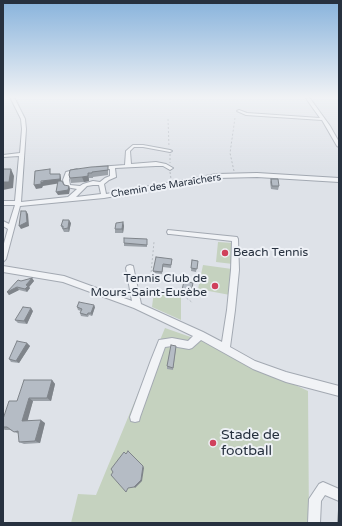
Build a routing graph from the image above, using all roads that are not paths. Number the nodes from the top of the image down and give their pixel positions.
1 (23, 122) edge
2 (325, 122) edge
3 (339, 146) edge
4 (170, 151) dead end
5 (21, 154) junction
6 (3, 156) edge
7 (128, 166) junction
8 (112, 167) junction
9 (170, 168) dead end
10 (94, 169) edge
11 (81, 171) edge
12 (339, 180) edge
13 (101, 184) junction
14 (81, 188) junction
15 (104, 196) junction
16 (70, 199) junction
17 (3, 203) edge
18 (18, 204) junction
19 (3, 223) edge
20 (11, 228) junction
21 (170, 232) dead end
22 (3, 259) edge
23 (130, 268) dead end
24 (3, 269) edge
25 (138, 306) junction
26 (200, 335) junction
27 (225, 349) junction
28 (339, 391) edge
29 (135, 417) dead end
30 (339, 496) edge
31 (314, 523) edge

1 - 5 street
2 - 3 street
4 - 7 street
5 - 6 street
5 - 18 street
7 - 8 street
7 - 9 street
8 - 10 street
8 - 13 street
11 - 14 street
12 - 15 street, Chemin des Maraîchers
13 - 14 street
13 - 15 street
14 - 16 street
15 - 16 street, Chemin des Maraîchers
16 - 18 street, Chemin des Maraîchers
17 - 18 street, Chemin des Maraîchers
18 - 20 street
19 - 20 street
20 - 22 street
21 - 27 street
23 - 25 street
24 - 25 street
25 - 26 street
26 - 27 street
26 - 29 street
27 - 28 street
30 - 31 street

